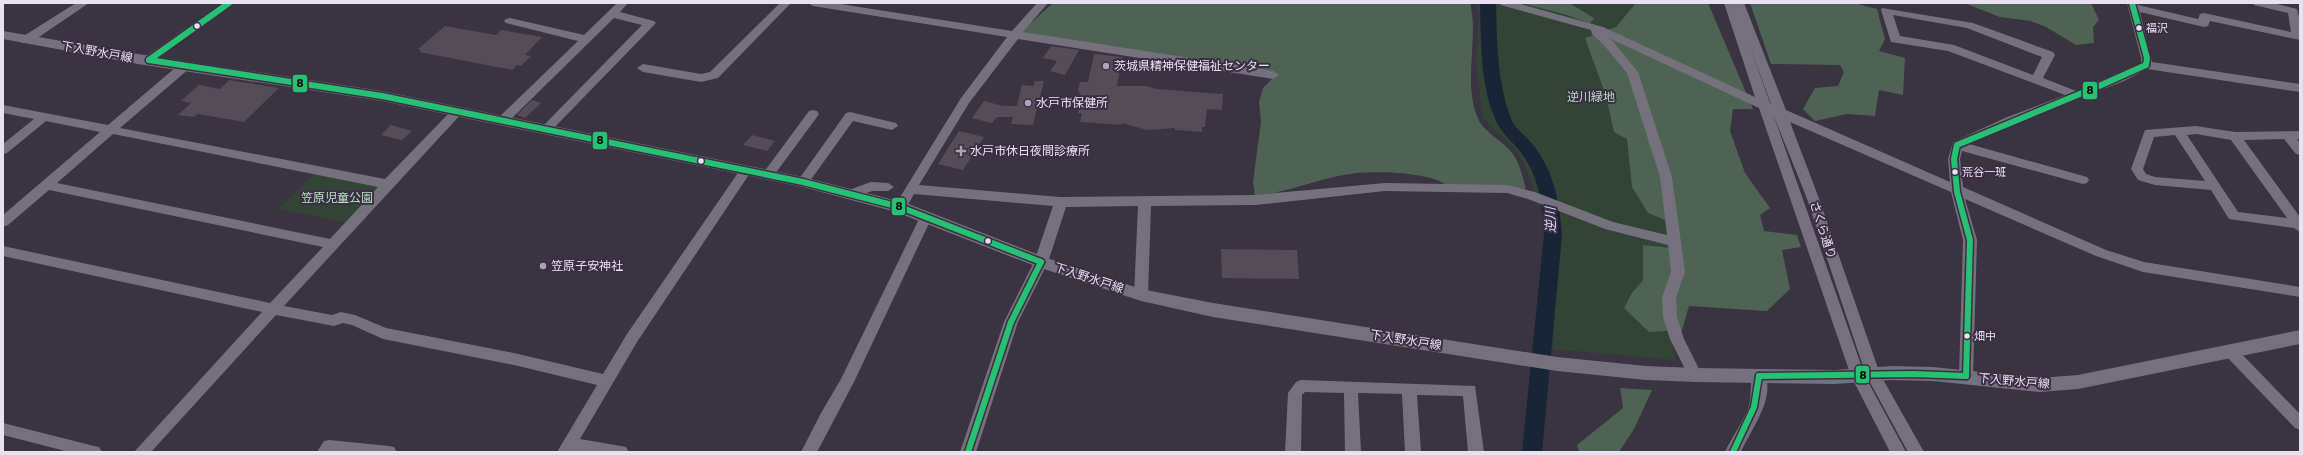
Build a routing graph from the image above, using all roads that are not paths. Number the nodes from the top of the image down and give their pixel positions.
1 (84, 3) edge
2 (229, 3) edge
3 (623, 3) edge
4 (786, 3) edge
5 (812, 3) edge
6 (1043, 3) edge
7 (1505, 3) edge
8 (1730, 3) edge
9 (1739, 3) edge
10 (2258, 3) edge
11 (2132, 5) edge
12 (612, 14) junction
13 (510, 21) dead end
14 (1590, 27) junction
15 (1013, 35) junction
16 (4, 36) edge
17 (586, 39) junction
18 (26, 40) junction
19 (149, 60) junction
20 (186, 65) junction
21 (2146, 65) junction
22 (642, 68) dead end
23 (1273, 75) dead end
24 (2037, 79) junction
25 (2300, 88) edge
26 (2076, 95) junction
27 (1765, 106) junction
28 (3, 109) edge
29 (457, 112) junction
30 (813, 114) dead end
31 (1783, 114) junction
32 (44, 117) junction
33 (502, 121) junction
34 (892, 126) dead end
35 (111, 130) junction
36 (546, 130) junction
37 (2179, 132) junction
38 (2235, 136) junction
39 (2294, 136) edge
40 (1957, 144) junction
41 (3, 150) edge
42 (2300, 151) edge
43 (746, 170) junction
44 (768, 175) junction
45 (2083, 180) dead end
46 (803, 182) junction
47 (388, 184) junction
48 (47, 185) junction
49 (2215, 186) junction
50 (888, 187) dead end
51 (910, 189) junction
52 (1957, 192) junction
53 (850, 194) junction
54 (1145, 201) junction
55 (1060, 202) junction
56 (900, 207) junction
57 (926, 217) junction
58 (3, 222) edge
59 (2299, 225) edge
60 (1673, 241) junction
61 (333, 244) junction
62 (3, 251) edge
63 (1041, 262) junction
64 (2300, 292) edge
65 (1141, 295) junction
66 (274, 309) junction
67 (2300, 337) edge
68 (2230, 351) junction
69 (1695, 375) junction
70 (1759, 376) junction
71 (1866, 376) junction
72 (1966, 376) junction
73 (606, 381) junction
74 (1351, 387) junction
75 (1409, 388) junction
76 (2300, 424) edge
77 (3, 429) edge
78 (567, 448) edge
79 (94, 452) edge
80 (142, 452) edge
81 (325, 452) edge
82 (389, 452) edge
83 (621, 452) edge
84 (809, 452) edge
85 (968, 452) edge
86 (1293, 452) edge
87 (1353, 452) edge
88 (1413, 452) edge
89 (1476, 452) edge
90 (1734, 452) edge
91 (1898, 452) edge
92 (1916, 452) edge

1 - 18 street
2 - 19 street
3 - 12 street
4 - 22 street
5 - 15 street
6 - 15 street
7 - 14 street
8 - 27 street, さくら通り
9 - 31 street, さくら通り
10 - 11 street
11 - 21 street
12 - 17 street
12 - 36 street
13 - 17 street
14 - 27 street
14 - 60 street
15 - 23 street
15 - 51 street
16 - 18 main road, 下入野水戸線
17 - 33 street
18 - 19 main road, 下入野水戸線
19 - 20 main road, 下入野水戸線
20 - 29 main road, 下入野水戸線
20 - 35 street
21 - 25 street
21 - 26 street
24 - 24 street
24 - 26 street
26 - 40 street
27 - 31 street
27 - 71 street, さくら通り
28 - 32 street
29 - 33 main road, 下入野水戸線
29 - 47 street
30 - 44 street
31 - 52 street
31 - 71 street, さくら通り
32 - 35 street
32 - 41 street
33 - 36 main road, 下入野水戸線
34 - 46 street
35 - 47 street
35 - 48 street
36 - 43 main road, 下入野水戸線
37 - 38 street
37 - 49 street
37 - 49 street
38 - 39 street
38 - 59 street
39 - 42 street
40 - 45 street
40 - 52 street
43 - 44 main road, 下入野水戸線
43 - 73 street
44 - 46 main road, 下入野水戸線
46 - 53 main road, 下入野水戸線
47 - 61 street
48 - 58 street
48 - 61 street
49 - 59 street
50 - 53 street
51 - 55 street
51 - 56 street
52 - 64 street
52 - 72 street
53 - 56 main road, 下入野水戸線
54 - 55 street
54 - 60 street
54 - 65 street
55 - 63 street
56 - 57 main road, 下入野水戸線
57 - 63 main road, 下入野水戸線
57 - 84 street
60 - 69 street
61 - 66 street
62 - 66 street
63 - 65 main road, 下入野水戸線
63 - 85 street
65 - 69 main road, 下入野水戸線
66 - 73 street
66 - 80 street
67 - 68 main road, 下入野水戸線
68 - 72 main road, 下入野水戸線
68 - 76 street
69 - 70 main road, 下入野水戸線
70 - 71 main road, 下入野水戸線
70 - 90 street
71 - 72 main road, 下入野水戸線
71 - 91 street, さくら通り
71 - 92 street, さくら通り
73 - 78 street
74 - 75 street
74 - 86 street
74 - 87 street
75 - 88 street
75 - 89 street
77 - 79 street
78 - 83 street
81 - 82 street

